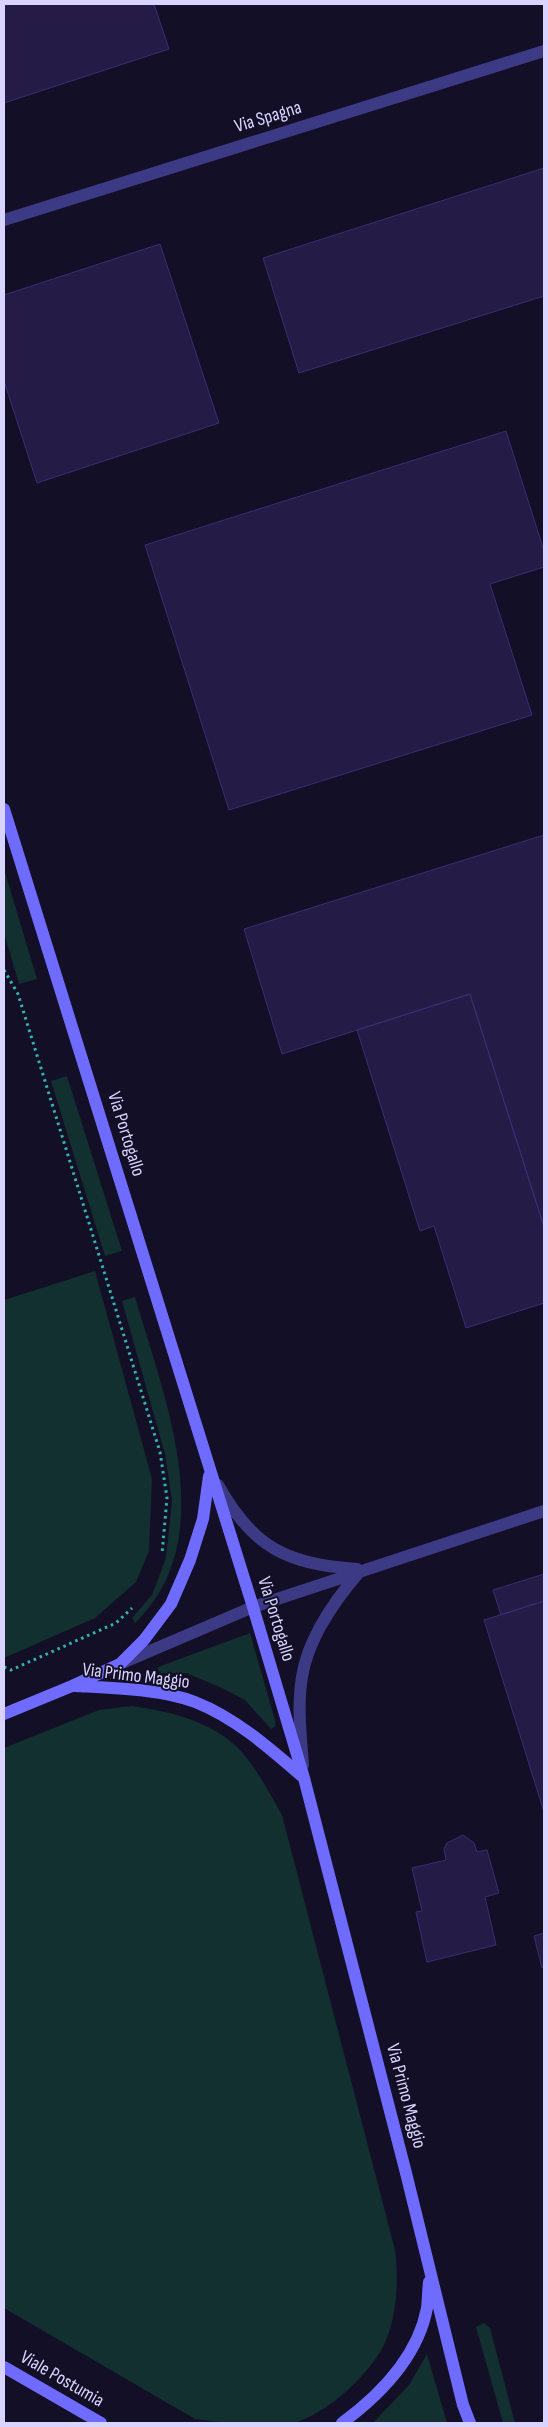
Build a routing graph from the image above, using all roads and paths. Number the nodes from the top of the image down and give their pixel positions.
1 (544, 51) edge
2 (4, 220) edge
3 (4, 809) edge
4 (4, 970) edge
5 (210, 1471) junction
6 (544, 1511) edge
7 (161, 1563) dead end
8 (362, 1570) junction
9 (137, 1604) dead end
10 (253, 1607) junction
11 (120, 1664) junction
12 (4, 1667) edge
13 (72, 1686) junction
14 (4, 1714) edge
15 (304, 1778) junction
16 (430, 2269) junction
17 (4, 2367) edge
18 (101, 2423) edge
19 (342, 2423) edge
20 (470, 2423) edge

1 - 2 street, Via Spagna
3 - 5 main road, Via Portogallo
4 - 7 path
5 - 8 street, Via Primo Maggio
5 - 10 main road, Via Portogallo
5 - 11 main road, Via Portogallo
6 - 8 street, Via Primo Maggio
8 - 10 street, Via Primo Maggio
8 - 15 street, Via Primo Maggio
9 - 12 path
10 - 11 street, Via Primo Maggio
10 - 15 main road, Via Portogallo
11 - 13 main road, Via Portogallo
13 - 14 main road, Via Primo Maggio
13 - 15 main road, Via Primo Maggio
15 - 16 main road, Via Primo Maggio
16 - 19 main road
16 - 20 main road, Via Primo Maggio
17 - 18 main road, Viale Postumia

